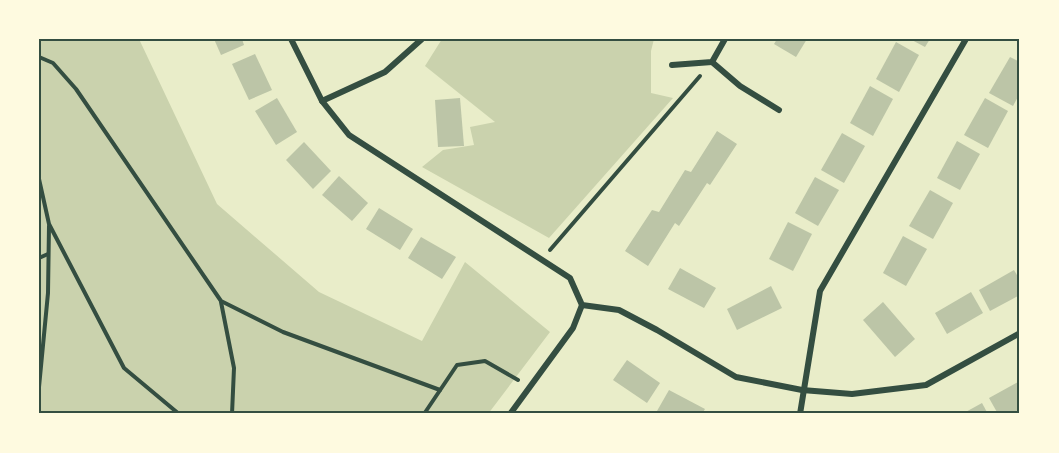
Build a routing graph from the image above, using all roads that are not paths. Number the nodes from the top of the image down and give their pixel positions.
1 (291, 39) edge
2 (422, 39) edge
3 (725, 39) edge
4 (966, 39) edge
5 (712, 62) junction
6 (672, 65) dead end
7 (322, 101) junction
8 (779, 110) dead end
9 (582, 305) junction
10 (1020, 333) edge
11 (802, 390) junction
12 (510, 414) edge
13 (800, 414) edge

1 - 7 street
2 - 7 street
3 - 5 street
4 - 11 street
5 - 6 street
5 - 8 street
7 - 9 street
9 - 11 street
9 - 12 street
10 - 11 street
11 - 13 street

